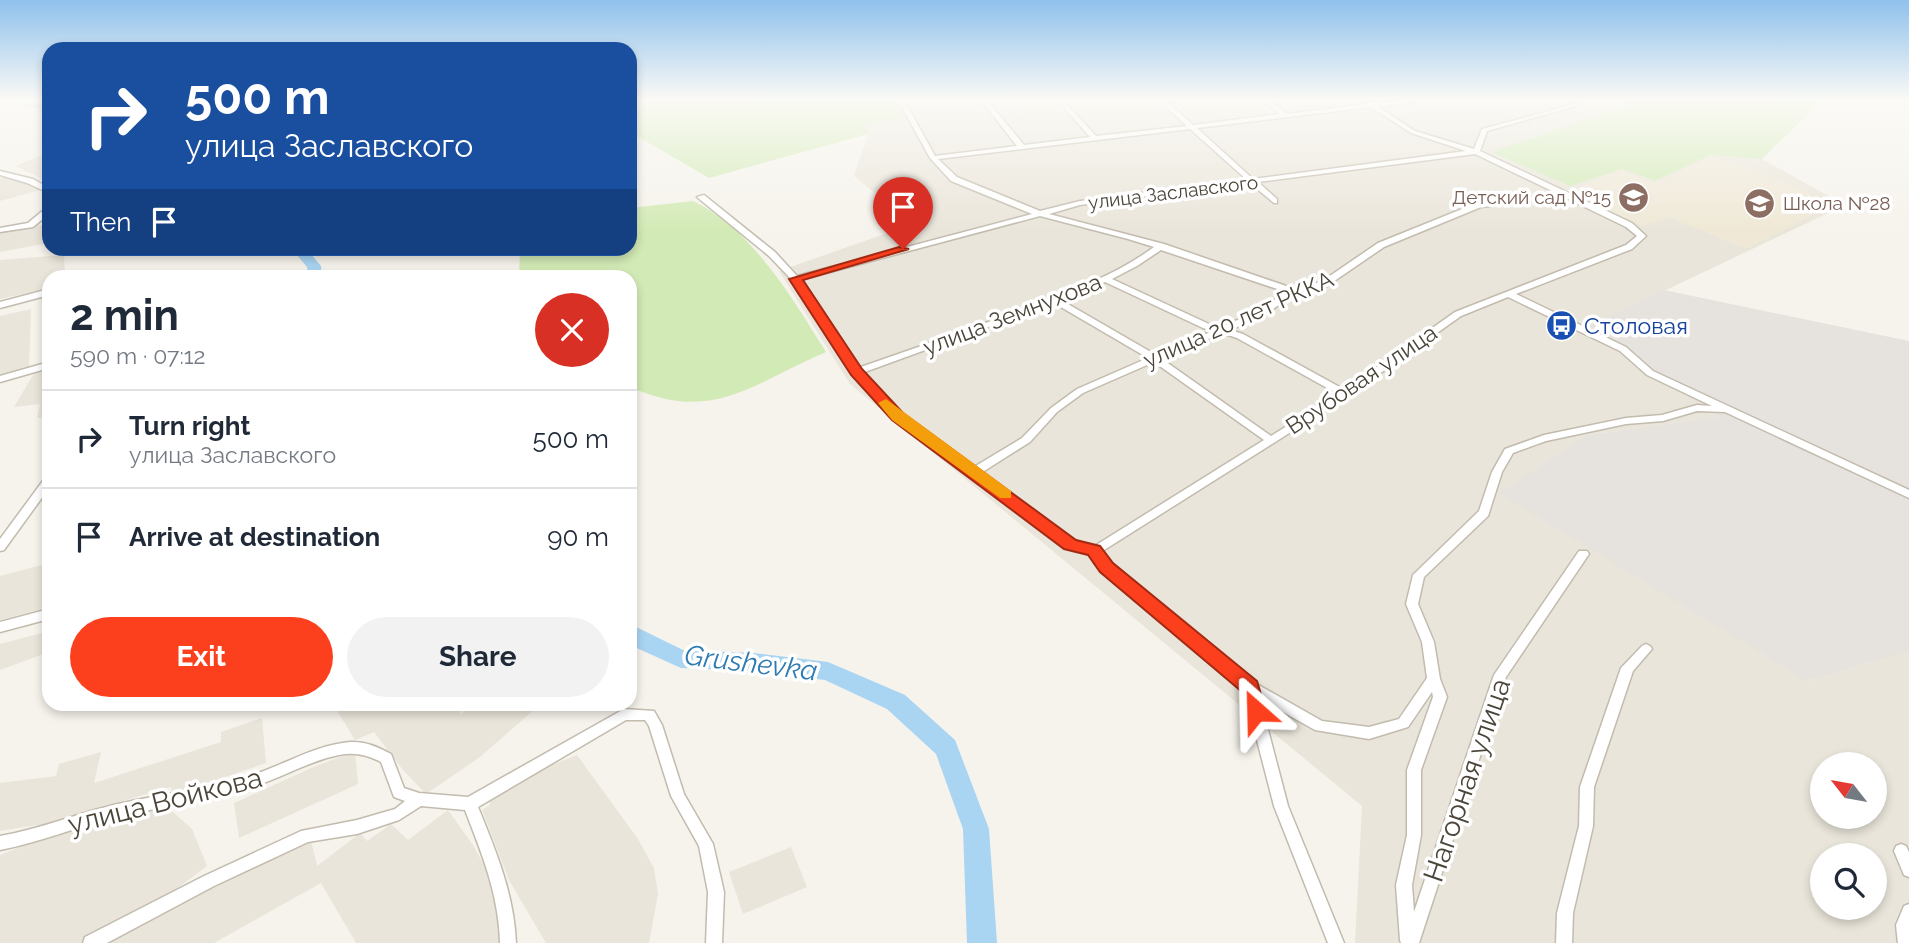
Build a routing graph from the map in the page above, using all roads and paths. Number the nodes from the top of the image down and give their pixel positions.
1 (925, 144) edge
2 (1020, 144) edge
3 (1046, 144) edge
4 (1210, 144) edge
5 (1451, 144) edge
6 (1479, 144) edge
7 (1022, 147) junction
8 (1476, 152) junction
9 (933, 158) junction
10 (0, 173) edge
11 (1252, 183) junction
12 (42, 187) edge
13 (1558, 192) junction
14 (701, 197) dead end
15 (1274, 201) dead end
16 (1037, 213) junction
17 (42, 216) edge
18 (0, 230) edge
19 (1161, 246) junction
20 (795, 279) junction
21 (1105, 279) junction
22 (1292, 291) junction
23 (42, 294) edge
24 (1508, 294) junction
25 (1054, 300) junction
26 (0, 305) edge
27 (1222, 330) junction
28 (1154, 358) junction
29 (42, 367) edge
30 (856, 372) junction
31 (0, 379) edge
32 (1345, 394) junction
33 (1725, 409) junction
34 (1272, 440) junction
35 (976, 471) junction
36 (42, 490) edge
37 (1909, 494) edge
38 (0, 547) edge
39 (1094, 551) junction
40 (1583, 554) dead end
41 (42, 616) edge
42 (0, 627) edge
43 (1646, 649) dead end
44 (1434, 679) junction
45 (1250, 687) junction
46 (419, 799) junction
47 (470, 804) junction
48 (0, 843) edge
49 (1901, 851) dead end
50 (1909, 870) edge
51 (1909, 911) edge
52 (91, 943) edge
53 (508, 943) edge
54 (714, 943) edge
55 (1336, 943) edge
56 (1410, 943) edge
57 (1564, 943) edge
58 (1906, 943) edge

1 - 9 street
2 - 7 street
3 - 7 street
4 - 11 street
5 - 8 street
6 - 8 street
7 - 9 street
8 - 11 street, улица Заславского
8 - 13 street
9 - 16 street
10 - 12 street
11 - 15 street
11 - 16 street, улица Заславского
13 - 22 street, улица 20 лет РККА
13 - 24 street, Врубовая улица
14 - 20 street
16 - 19 street
16 - 20 street, улица Заславского
17 - 18 street
19 - 21 street, улица Земнухова
19 - 22 street
20 - 30 street
21 - 25 street, улица Земнухова
21 - 27 street
22 - 27 street, улица 20 лет РККА
23 - 26 street
24 - 32 street, Врубовая улица
24 - 33 street
25 - 28 street
25 - 30 street, улица Земнухова
27 - 28 street, улица 20 лет РККА
27 - 32 street
28 - 34 street
28 - 35 street, улица 20 лет РККА
29 - 31 street
30 - 35 street
32 - 34 street, Врубовая улица
33 - 37 street
33 - 44 street
34 - 39 street, Врубовая улица
35 - 39 street
36 - 38 street
39 - 45 street
40 - 56 street, Нагорная улица
41 - 42 street
43 - 57 street
44 - 45 street
44 - 56 street
45 - 55 street
46 - 47 street
46 - 48 street, улица Войкова
46 - 52 street
47 - 53 street
47 - 54 street
49 - 50 street
51 - 58 street

